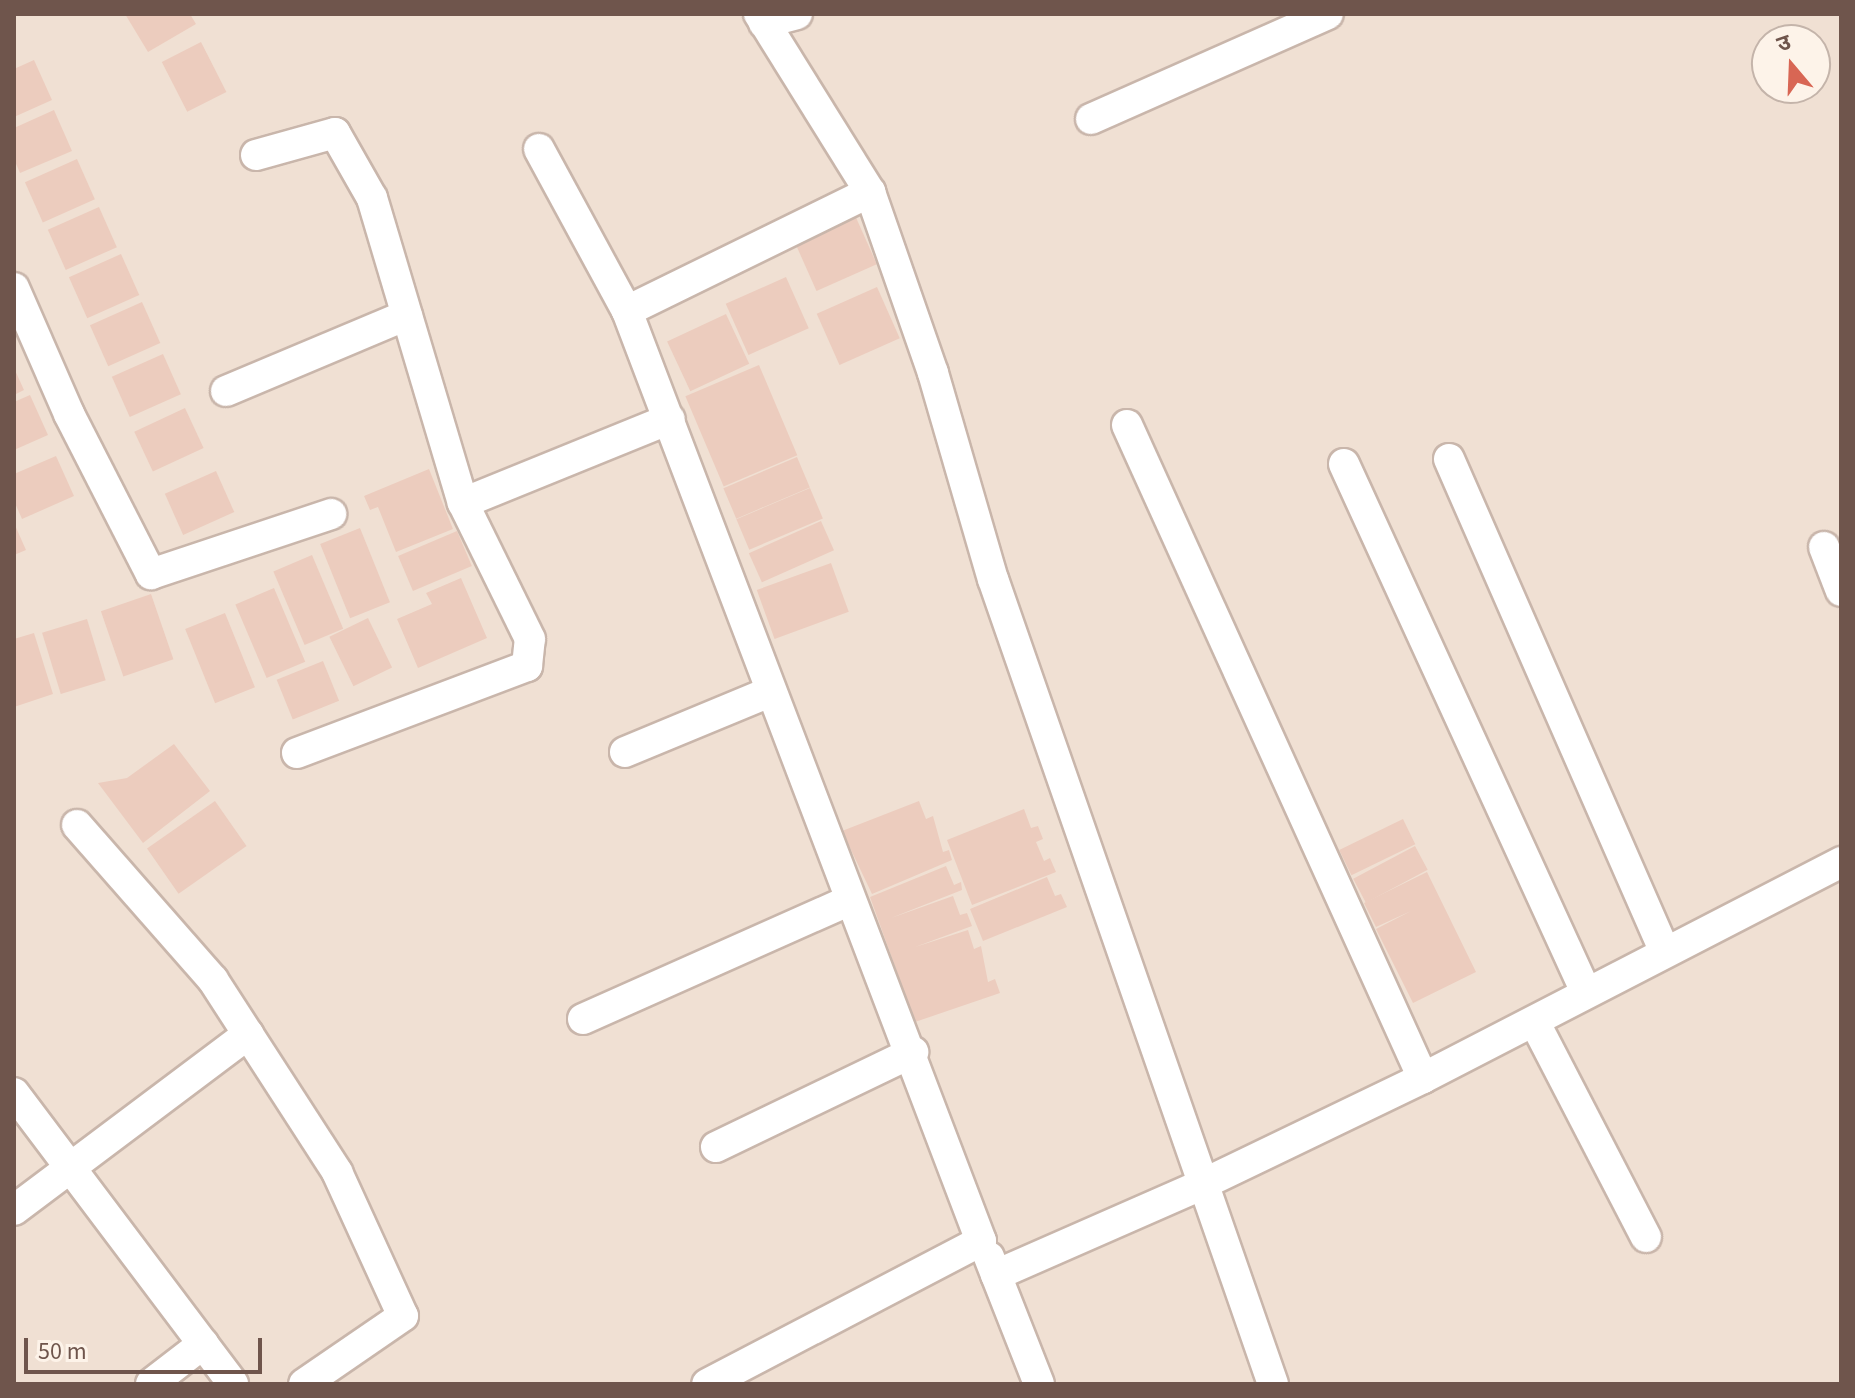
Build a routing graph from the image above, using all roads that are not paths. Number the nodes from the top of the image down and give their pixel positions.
1 (797, 14) edge
2 (1328, 14) edge
3 (761, 18) edge
4 (1091, 119) dead end
5 (539, 149) dead end
6 (256, 155) dead end
7 (870, 192) junction
8 (14, 288) edge
9 (627, 311) junction
10 (407, 315) junction
11 (226, 391) dead end
12 (670, 419) junction
13 (1127, 425) dead end
14 (1449, 459) dead end
15 (1344, 464) dead end
16 (463, 503) junction
17 (331, 514) dead end
18 (1824, 547) dead end
19 (1841, 591) edge
20 (770, 692) junction
21 (625, 752) dead end
22 (297, 753) dead end
23 (77, 825) dead end
24 (1841, 862) edge
25 (850, 900) junction
26 (1664, 950) junction
27 (1586, 992) junction
28 (583, 1019) dead end
29 (1535, 1023) junction
30 (248, 1034) junction
31 (913, 1052) junction
32 (1423, 1078) junction
33 (14, 1093) edge
34 (716, 1147) dead end
35 (68, 1165) junction
36 (1201, 1185) junction
37 (14, 1210) edge
38 (1646, 1237) dead end
39 (981, 1241) junction
40 (996, 1275) junction
41 (203, 1344) junction
42 (712, 1383) edge
43 (151, 1384) edge
44 (233, 1384) edge
45 (304, 1384) edge
46 (1039, 1384) edge
47 (1273, 1384) edge

1 - 3 street
2 - 4 street
3 - 7 street
5 - 9 street
6 - 10 street
7 - 9 street
7 - 36 street
8 - 17 street
9 - 12 street
10 - 11 street
10 - 16 street
12 - 16 street
12 - 20 street
13 - 32 street
14 - 26 street
15 - 27 street
16 - 22 street
18 - 19 street
20 - 21 street
20 - 25 street
23 - 30 street
24 - 26 street
25 - 28 street
25 - 31 street
26 - 27 street
27 - 29 street
29 - 32 street
29 - 38 street
30 - 35 street
30 - 45 street
31 - 34 street
31 - 39 street
32 - 36 street
33 - 35 street
35 - 37 street
35 - 41 street
36 - 40 street
36 - 47 street
39 - 40 street
39 - 42 street
40 - 46 street
41 - 43 street
41 - 44 street

